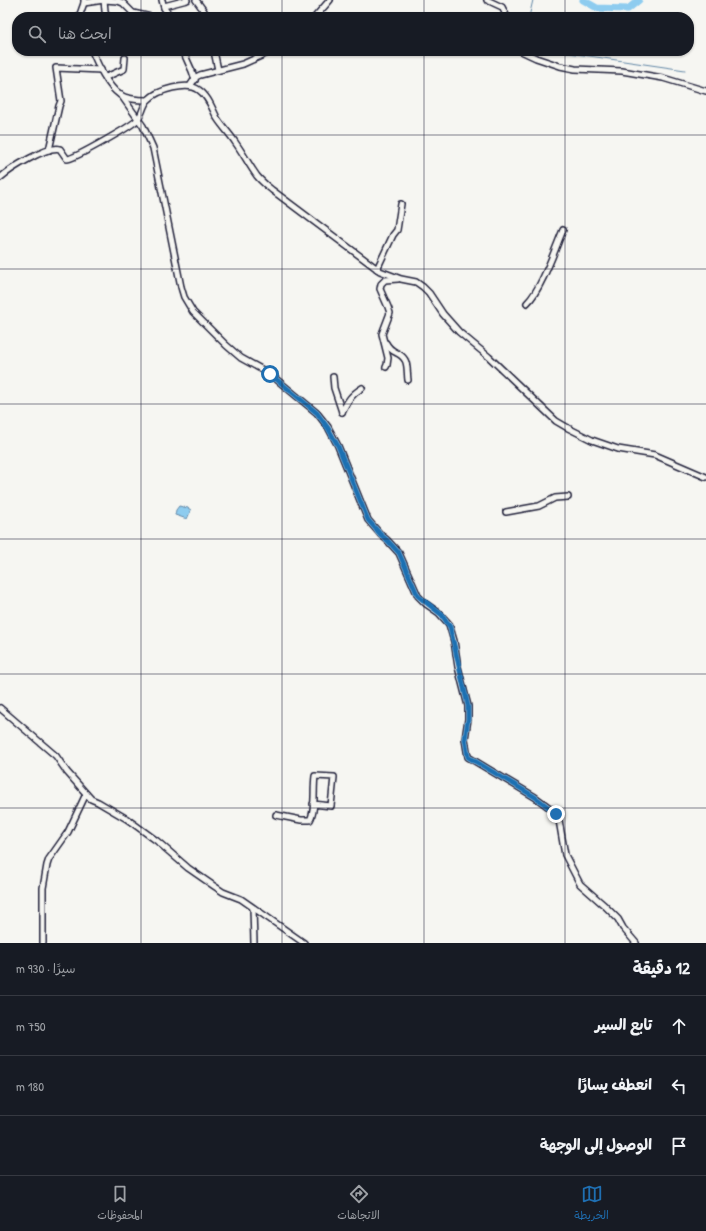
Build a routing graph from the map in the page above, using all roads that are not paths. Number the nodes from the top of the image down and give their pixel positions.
1 (104, 0) edge
2 (162, 0) edge
3 (187, 0) edge
4 (196, 0) edge
5 (330, 0) edge
6 (487, 0) edge
7 (84, 2) edge
8 (164, 6) junction
9 (81, 12) edge
10 (105, 12) edge
11 (132, 12) edge
12 (167, 12) edge
13 (204, 12) edge
14 (319, 12) edge
15 (504, 12) edge
16 (94, 56) edge
17 (185, 56) edge
18 (215, 56) edge
19 (262, 56) edge
20 (532, 56) edge
21 (125, 58) dead end
22 (101, 70) junction
23 (218, 70) junction
24 (106, 77) junction
25 (195, 80) junction
26 (190, 86) junction
27 (706, 92) edge
28 (121, 95) junction
29 (147, 100) junction
30 (138, 119) junction
31 (49, 150) junction
32 (0, 178) edge
33 (401, 204) dead end
34 (563, 230) dead end
35 (377, 269) junction
36 (401, 279) junction
37 (527, 303) dead end
38 (384, 338) junction
39 (386, 367) dead end
40 (333, 377) dead end
41 (408, 380) dead end
42 (362, 388) dead end
43 (706, 477) edge
44 (568, 497) dead end
45 (506, 512) dead end
46 (0, 708) edge
47 (86, 794) junction
48 (313, 804) junction
49 (276, 815) dead end
50 (253, 908) junction
51 (43, 943) edge
52 (254, 943) edge
53 (304, 943) edge
54 (636, 943) edge

1 - 7 street
1 - 10 street
1 - 11 street
2 - 8 street
3 - 8 street
4 - 13 street
5 - 14 street
6 - 15 street
7 - 9 street
8 - 12 street
16 - 22 street
17 - 25 street
18 - 23 street
19 - 23 street
20 - 27 street
21 - 24 street
22 - 24 street
22 - 31 street
23 - 25 street
24 - 28 street
25 - 26 street
26 - 29 street
26 - 35 street
28 - 29 street
28 - 30 street
29 - 30 street
30 - 31 street
30 - 54 street
31 - 32 street
33 - 35 street
34 - 37 street
35 - 36 street
36 - 38 street
36 - 43 street
38 - 39 street
38 - 41 street
40 - 42 street
44 - 45 street
46 - 47 street
47 - 50 street
47 - 51 street
48 - 48 street
48 - 49 street
50 - 52 street
50 - 53 street

